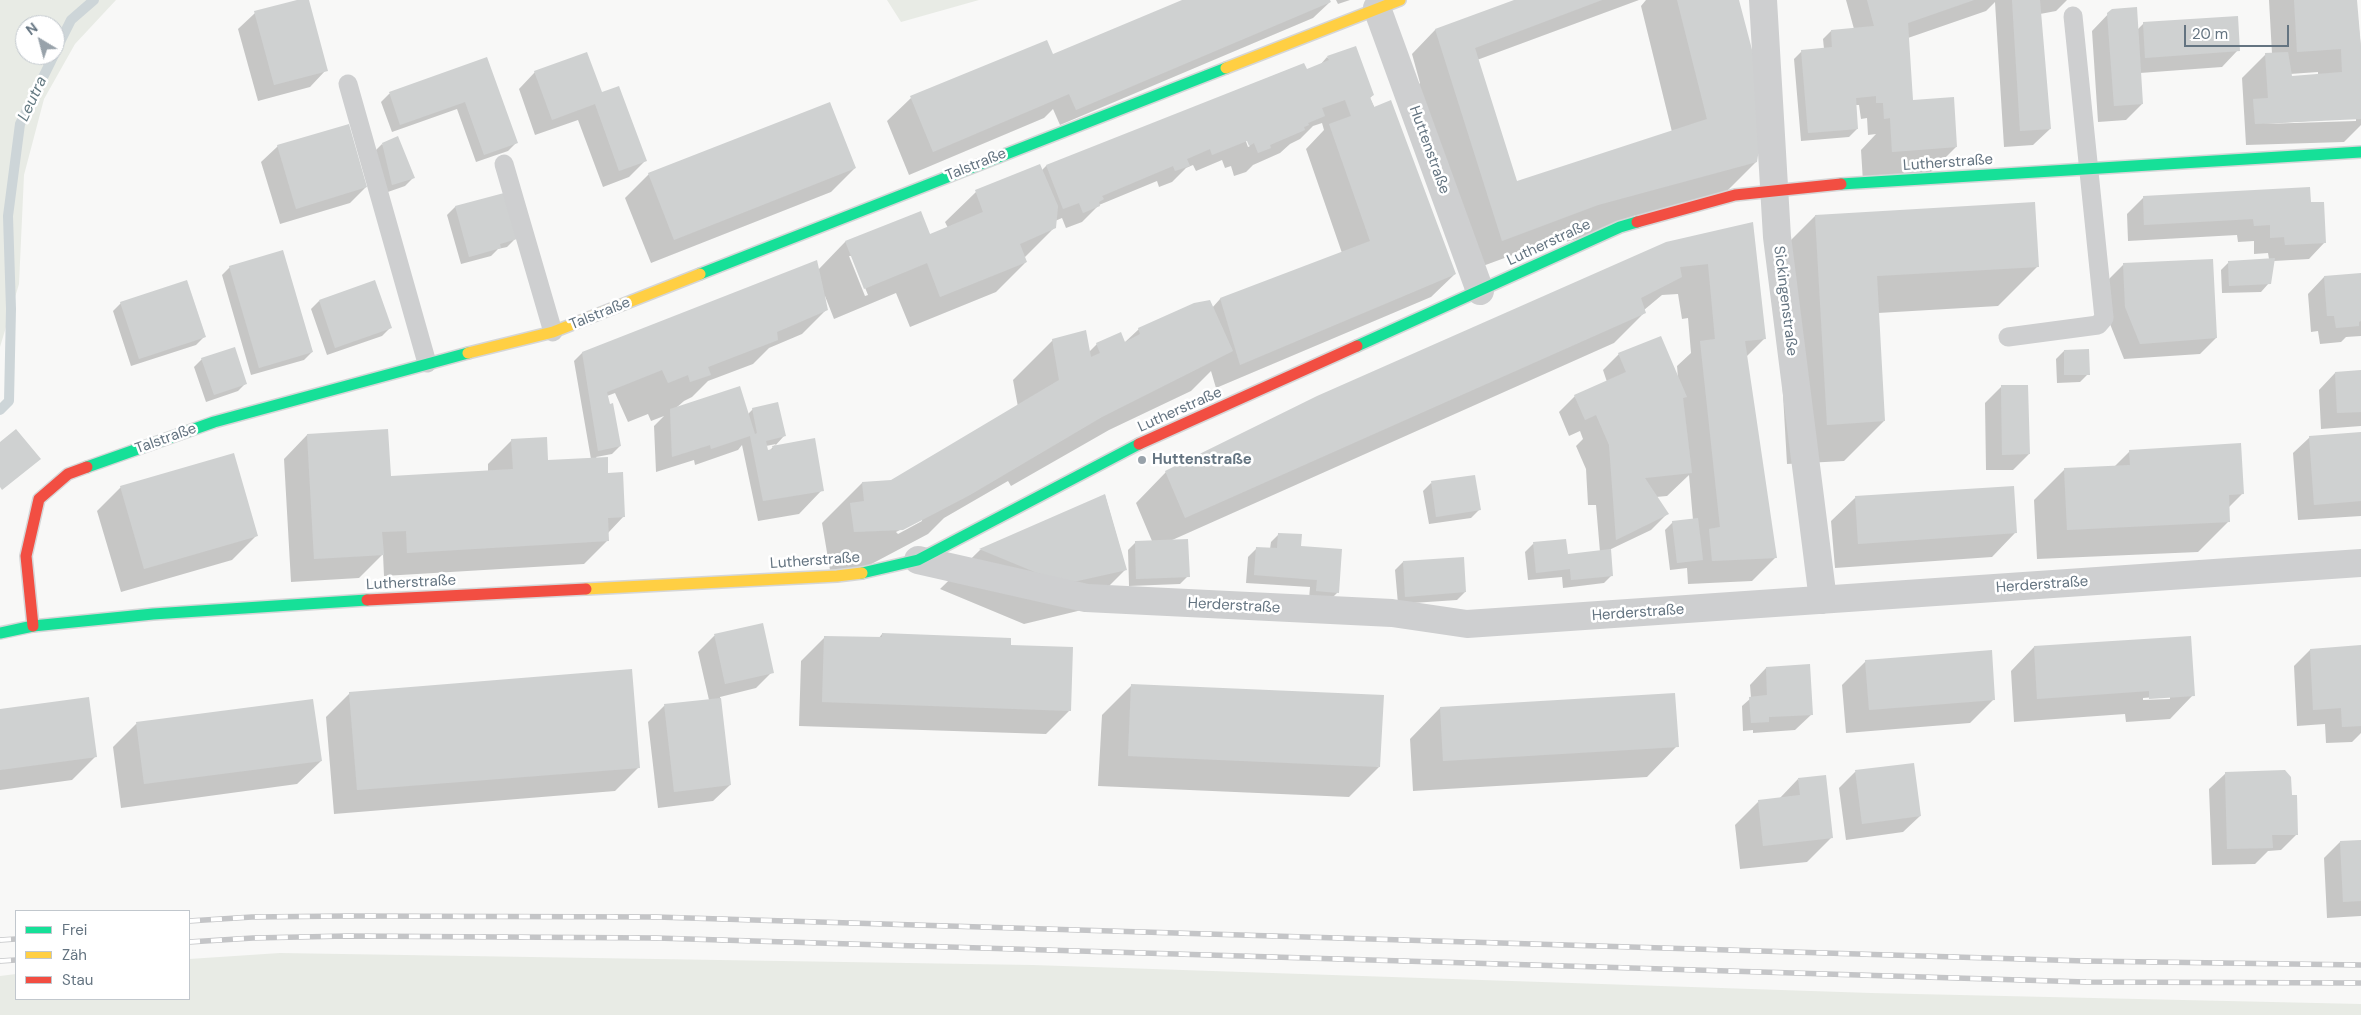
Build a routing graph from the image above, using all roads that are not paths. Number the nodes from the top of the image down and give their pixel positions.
1 (1762, 0) edge
2 (1389, 4) edge
3 (2073, 16) dead end
4 (348, 84) dead end
5 (2361, 152) edge
6 (504, 164) dead end
7 (2088, 169) junction
8 (1774, 190) junction
9 (1480, 291) junction
10 (553, 332) junction
11 (2008, 337) dead end
12 (427, 363) junction
13 (918, 560) junction
14 (2361, 563) edge
15 (1823, 600) junction
16 (33, 626) junction
17 (0, 633) edge

1 - 8 street, Sickingenstraße
2 - 9 street, Huttenstraße
2 - 10 street, Talstraße
3 - 7 lane
4 - 12 lane
5 - 7 street, Lutherstraße
6 - 10 lane, Talstraße
7 - 8 street, Lutherstraße
7 - 11 lane
8 - 9 street, Lutherstraße
8 - 15 street, Sickingenstraße
9 - 13 street, Lutherstraße
10 - 12 street, Talstraße
12 - 16 street, Talstraße
13 - 15 street, Herderstraße
13 - 16 street, Lutherstraße
14 - 15 street, Herderstraße
16 - 17 street, Lutherstraße

